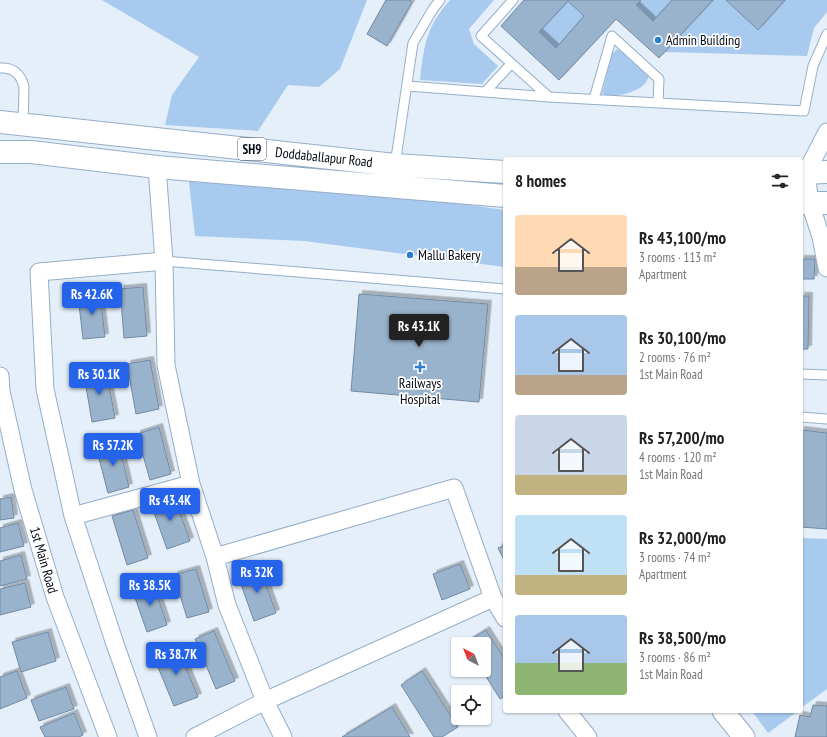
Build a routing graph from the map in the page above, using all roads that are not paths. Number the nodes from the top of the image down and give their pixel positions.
1 (440, 0) edge
2 (513, 0) edge
3 (827, 34) edge
4 (511, 64) junction
5 (0, 68) edge
6 (408, 86) junction
7 (485, 92) junction
8 (549, 97) junction
9 (594, 99) junction
10 (658, 103) junction
11 (0, 122) edge
12 (23, 124) junction
13 (827, 132) edge
14 (0, 152) edge
15 (396, 165) junction
16 (157, 167) junction
17 (503, 172) edge
18 (827, 172) edge
19 (803, 173) edge
20 (503, 196) edge
21 (813, 203) edge
22 (164, 261) junction
23 (827, 268) edge
24 (503, 289) edge
25 (803, 374) edge
26 (827, 375) edge
27 (0, 376) edge
28 (803, 417) edge
29 (827, 419) edge
30 (191, 484) junction
31 (73, 516) junction
32 (214, 557) junction
33 (493, 598) junction
34 (503, 615) edge
35 (266, 701) junction
36 (569, 713) edge
37 (725, 713) edge
38 (108, 737) edge
39 (148, 737) edge
40 (195, 737) edge
41 (283, 737) edge
42 (588, 737) edge
43 (744, 737) edge

1 - 6 lane
2 - 4 lane
3 - 10 lane
4 - 7 lane
4 - 8 lane
5 - 12 lane
6 - 7 lane
6 - 15 lane
7 - 8 lane
8 - 9 lane
9 - 10 lane
9 - 10 lane
11 - 12 main road, Doddaballapur Road / SH9
12 - 15 main road, Doddaballapur Road / SH9
13 - 19 street
14 - 16 main road, Doddaballapur Road / SH9
15 - 17 main road, Doddaballapur Road / SH9
16 - 20 main road, Doddaballapur Road / SH9
16 - 22 street
18 - 19 main road
19 - 21 street
21 - 23 street
22 - 24 lane
22 - 30 street
22 - 31 street
25 - 26 lane
27 - 38 street, 1st Main Road
28 - 29 lane
30 - 31 street
30 - 32 street
31 - 39 street
32 - 33 street
32 - 35 street
33 - 34 street
33 - 35 street
35 - 40 street
35 - 41 street
36 - 42 street
37 - 43 street

